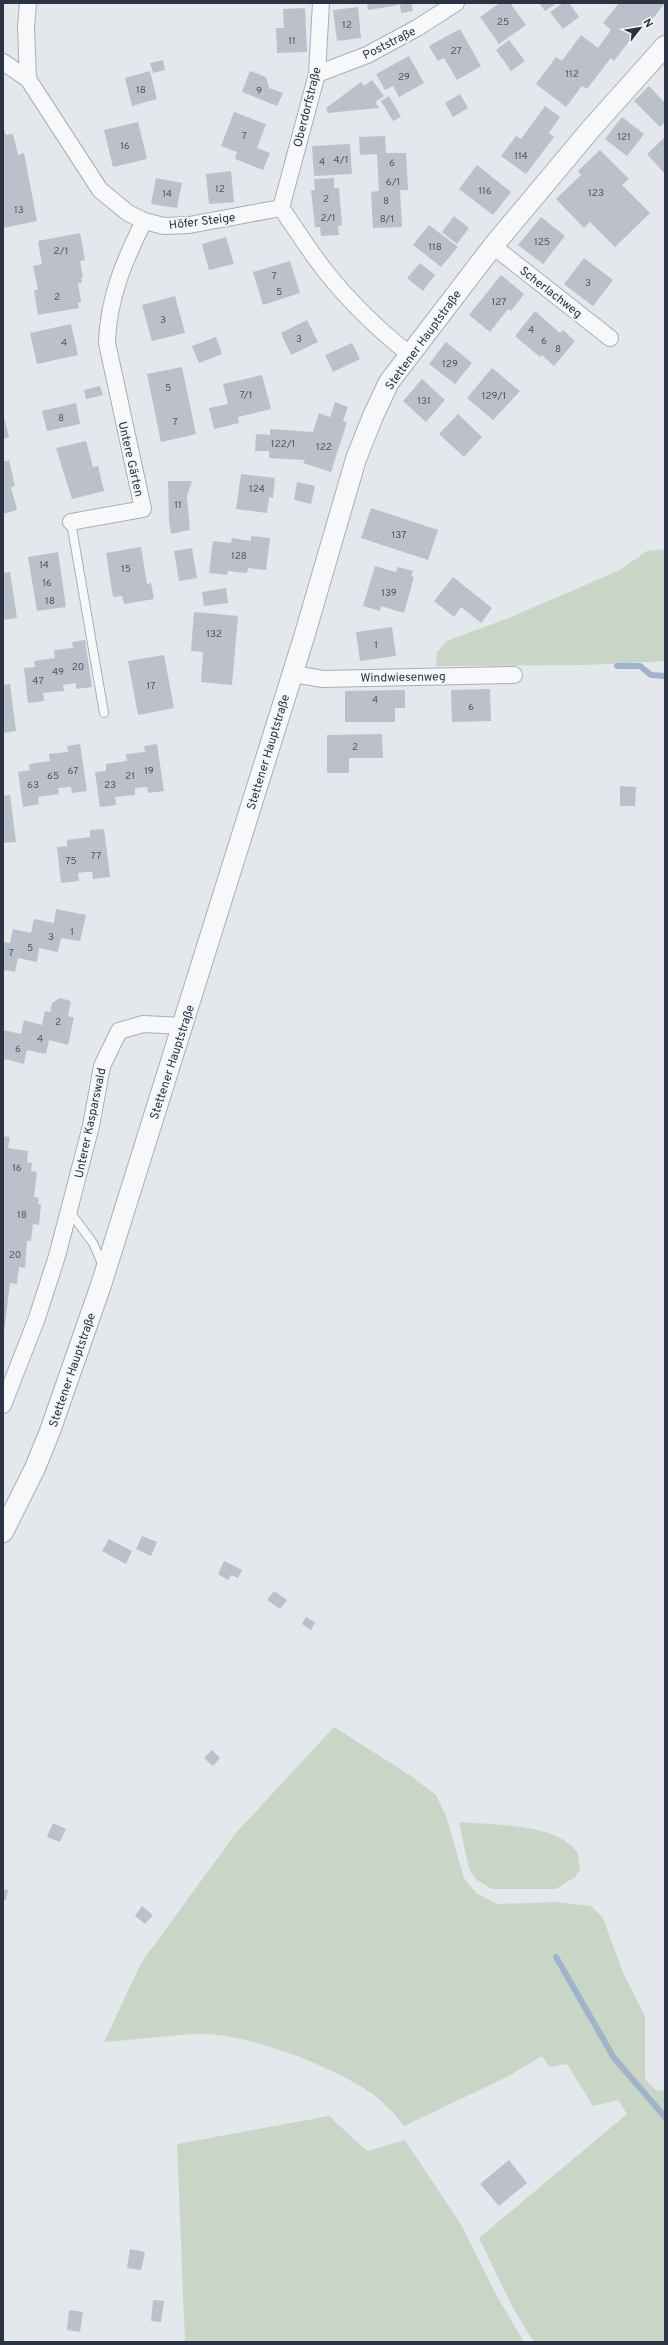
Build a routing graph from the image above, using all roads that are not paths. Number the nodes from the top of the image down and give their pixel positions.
1 (28, 3) edge
2 (321, 3) edge
3 (456, 3) edge
4 (665, 46) edge
5 (3, 62) edge
6 (317, 74) junction
7 (28, 79) junction
8 (281, 208) junction
9 (144, 221) junction
10 (493, 246) junction
11 (610, 338) dead end
12 (409, 354) junction
13 (71, 522) joint
14 (293, 674) junction
15 (514, 675) dead end
16 (104, 713) dead end
17 (184, 1026) junction
18 (70, 1212) junction
19 (105, 1273) junction
20 (3, 1405) edge
21 (3, 1532) edge

1 - 7 street
2 - 6 street, Oberdorfstraße
3 - 6 street, Poststraße
4 - 10 street, Stettener Hauptstraße
5 - 7 street, Höfer Steige
6 - 8 street, Oberdorfstraße
7 - 9 street, Höfer Steige
8 - 9 street, Höfer Steige
8 - 12 street
9 - 13 street, Untere Gärten
10 - 11 street, Scherlachweg
10 - 12 street, Stettener Hauptstraße
12 - 14 street, Stettener Hauptstraße
13 - 16 lane, Untere Gärten
14 - 15 street, Windwiesenweg
14 - 17 street, Stettener Hauptstraße
17 - 18 street, Unterer Kasparswald
17 - 19 street, Stettener Hauptstraße
18 - 19 lane
18 - 20 street, Unterer Kasparswald
19 - 21 street, Stettener Hauptstraße

